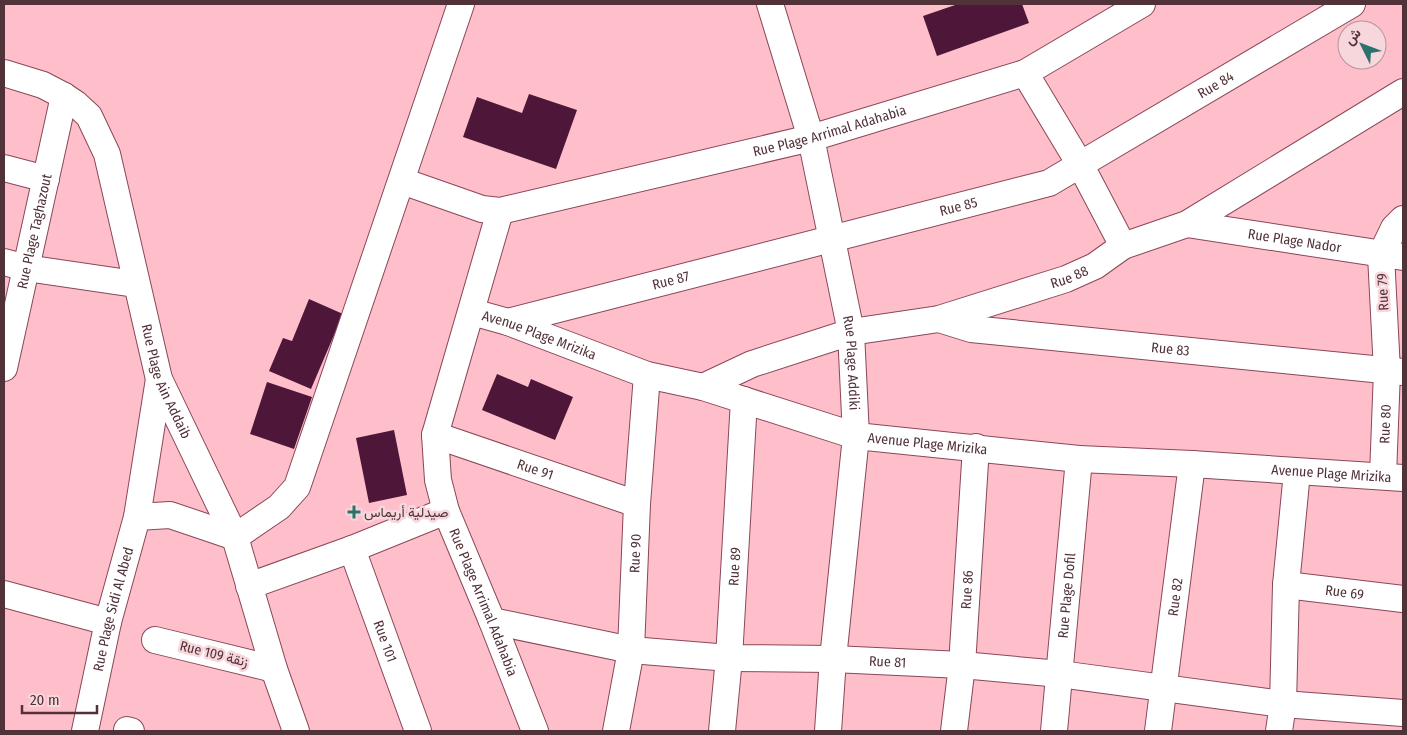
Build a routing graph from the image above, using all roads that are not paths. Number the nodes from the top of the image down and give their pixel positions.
1 (461, 4) edge
2 (770, 4) edge
3 (1142, 4) edge
4 (1352, 4) edge
5 (4, 73) edge
6 (1025, 73) junction
7 (1403, 92) edge
8 (64, 96) junction
9 (811, 138) junction
10 (1081, 166) junction
11 (4, 168) edge
12 (46, 179) junction
13 (402, 181) junction
14 (500, 211) junction
15 (1403, 219) edge
16 (1187, 224) junction
17 (832, 237) junction
18 (1123, 246) junction
19 (1392, 256) edge
20 (15, 265) edge
21 (135, 284) junction
22 (472, 312) junction
23 (939, 319) junction
24 (508, 322) junction
25 (851, 332) junction
26 (4, 368) edge
27 (1395, 372) edge
28 (647, 374) junction
29 (159, 379) junction
30 (703, 387) junction
31 (744, 400) junction
32 (435, 435) junction
33 (856, 436) junction
34 (976, 447) junction
35 (1078, 459) junction
36 (1192, 464) junction
37 (1297, 472) junction
38 (1393, 477) edge
39 (637, 504) junction
40 (446, 511) junction
41 (137, 517) junction
42 (235, 537) junction
43 (352, 549) junction
44 (1286, 585) junction
45 (248, 586) junction
46 (4, 594) edge
47 (1403, 598) edge
48 (492, 621) junction
49 (108, 622) junction
50 (155, 640) dead end
51 (631, 650) junction
52 (729, 658) junction
53 (833, 659) junction
54 (962, 665) junction
55 (274, 668) junction
56 (1060, 674) junction
57 (1162, 688) junction
58 (1283, 704) junction
59 (1403, 713) edge
60 (85, 731) edge
61 (296, 731) edge
62 (418, 731) edge
63 (535, 731) edge
64 (616, 731) edge
65 (722, 731) edge
66 (828, 731) edge
67 (954, 731) edge
68 (1054, 731) edge
69 (1158, 731) edge
70 (1279, 731) edge

1 - 13 street
2 - 9 street, Rue Plage Addiki
3 - 6 street, Rue Plage Arrimal Adahabia
4 - 10 street, Rue 84
5 - 8 street, Rue Plage Ain Addaib
6 - 9 street, Rue Plage Arrimal Adahabia
6 - 10 street
7 - 16 street, Rue 88
8 - 12 street, Rue Plage Taghazout
8 - 21 street, Rue Plage Ain Addaib
9 - 14 street, Rue Plage Arrimal Adahabia
9 - 17 street, Rue Plage Addiki
10 - 17 street, Rue 85
10 - 18 street
11 - 12 street
12 - 20 street, Rue Plage Taghazout
13 - 14 street, Rue Plage Arrimal Adahabia
13 - 42 street
14 - 22 street, Rue Plage Arrimal Adahabia
15 - 19 street, Rue 79
16 - 18 street, Rue 88
16 - 19 street, Rue Plage Nador
17 - 24 street, Rue 87
17 - 25 street, Rue Plage Addiki
18 - 23 street, Rue 88
19 - 27 street, Rue 79
20 - 21 street
20 - 26 street, Rue Plage Taghazout
21 - 29 street, Rue Plage Ain Addaib
22 - 24 street, Avenue Plage Mrizika
22 - 32 street, Rue Plage Arrimal Adahabia
23 - 25 street, Rue 88
23 - 27 street, Rue 83
24 - 28 street, Avenue Plage Mrizika
25 - 30 street, Rue 88
25 - 33 street, Rue Plage Addiki
27 - 38 street, Rue 80
28 - 30 street, Avenue Plage Mrizika
28 - 39 street, Rue 90
29 - 41 street, Rue Plage Sidi Al Abed
29 - 42 street, Rue Plage Ain Addaib
30 - 31 street, Avenue Plage Mrizika
31 - 33 street, Avenue Plage Mrizika
31 - 52 street, Rue 89
32 - 39 street, Rue 91
32 - 40 street, Rue Plage Arrimal Adahabia
33 - 34 street, Avenue Plage Mrizika
33 - 53 street, Rue Plage Addiki
34 - 35 street, Avenue Plage Mrizika
34 - 54 street, Rue 86
35 - 36 street, Avenue Plage Mrizika
35 - 56 street, Rue Plage Dofil
36 - 37 street, Avenue Plage Mrizika
36 - 57 street, Rue 82
37 - 38 street, Avenue Plage Mrizika
37 - 44 street
39 - 51 street, Rue 90
40 - 43 street
40 - 48 street, Rue Plage Arrimal Adahabia
41 - 42 street
41 - 49 street, Rue Plage Sidi Al Abed
42 - 45 street, Rue Plage Ain Addaib
43 - 45 street
43 - 62 street, Rue 101
44 - 47 street, Rue 69
44 - 58 street
45 - 55 street, Rue Plage Ain Addaib
46 - 49 street
48 - 51 street, Rue 81
48 - 63 street, Rue Plage Arrimal Adahabia
49 - 60 street, Rue Plage Sidi Al Abed
50 - 55 street, Rue 109 زنقة
51 - 52 street, Rue 81
51 - 64 street, Rue 90
52 - 53 street, Rue 81
52 - 65 street, Rue 89
53 - 54 street, Rue 81
53 - 66 street, Rue Plage Addiki
54 - 56 street, Rue 81
54 - 67 street, Rue 86
55 - 61 street, Rue Plage Ain Addaib
56 - 57 street, Rue 81
56 - 68 street, Rue Plage Dofil
57 - 58 street, Rue 81
57 - 69 street, Rue 82
58 - 59 street, Rue 81
58 - 70 street

